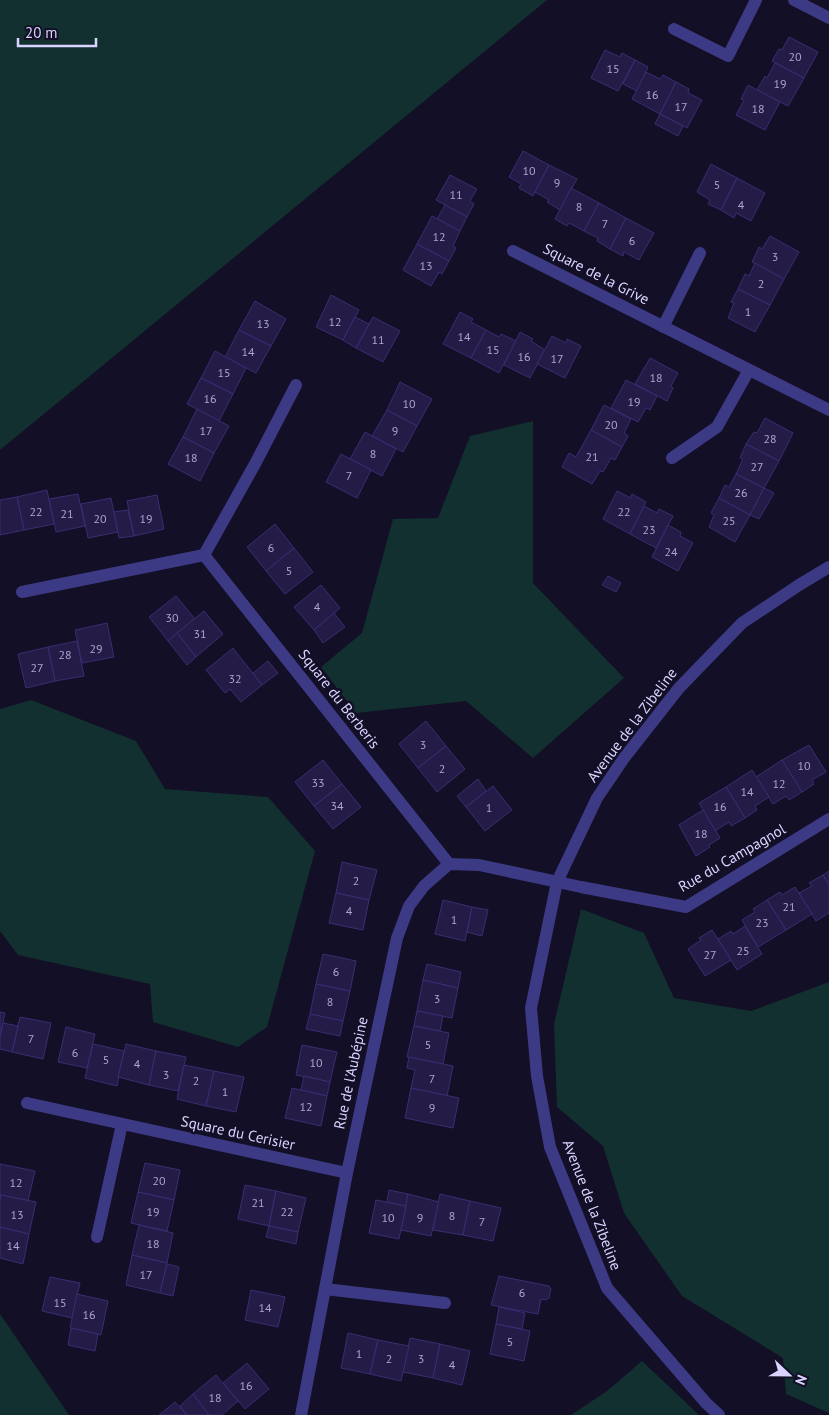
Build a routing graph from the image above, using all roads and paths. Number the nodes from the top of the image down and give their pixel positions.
1 (756, 0) edge
2 (794, 0) edge
3 (829, 18) edge
4 (674, 29) dead end
5 (514, 251) dead end
6 (700, 253) dead end
7 (663, 327) junction
8 (749, 370) junction
9 (296, 385) dead end
10 (829, 410) edge
11 (672, 458) dead end
12 (204, 555) junction
13 (829, 567) edge
14 (22, 592) dead end
15 (829, 819) edge
16 (449, 864) junction
17 (558, 882) junction
18 (27, 1103) dead end
19 (122, 1124) junction
20 (347, 1173) junction
21 (98, 1237) dead end
22 (325, 1289) junction
23 (444, 1303) dead end
24 (301, 1415) edge
25 (718, 1415) edge

1 - 4 street
2 - 3 street
5 - 7 street, Square de la Grive
6 - 7 street
7 - 8 street, Square de la Grive
8 - 10 street, Square de la Grive
8 - 11 street
9 - 12 street
12 - 14 street
12 - 16 street, Square du Berberis
13 - 17 street, Avenue de la Zibeline
15 - 17 street, Rue du Campagnol
16 - 17 street
16 - 20 street, Rue de l'Aubépine
17 - 25 street, Avenue de la Zibeline
18 - 19 street, Square du Cerisier
19 - 20 street, Square du Cerisier
19 - 21 street
20 - 22 street, Rue de l'Aubépine
22 - 23 street
22 - 24 street, Rue de l'Aubépine

